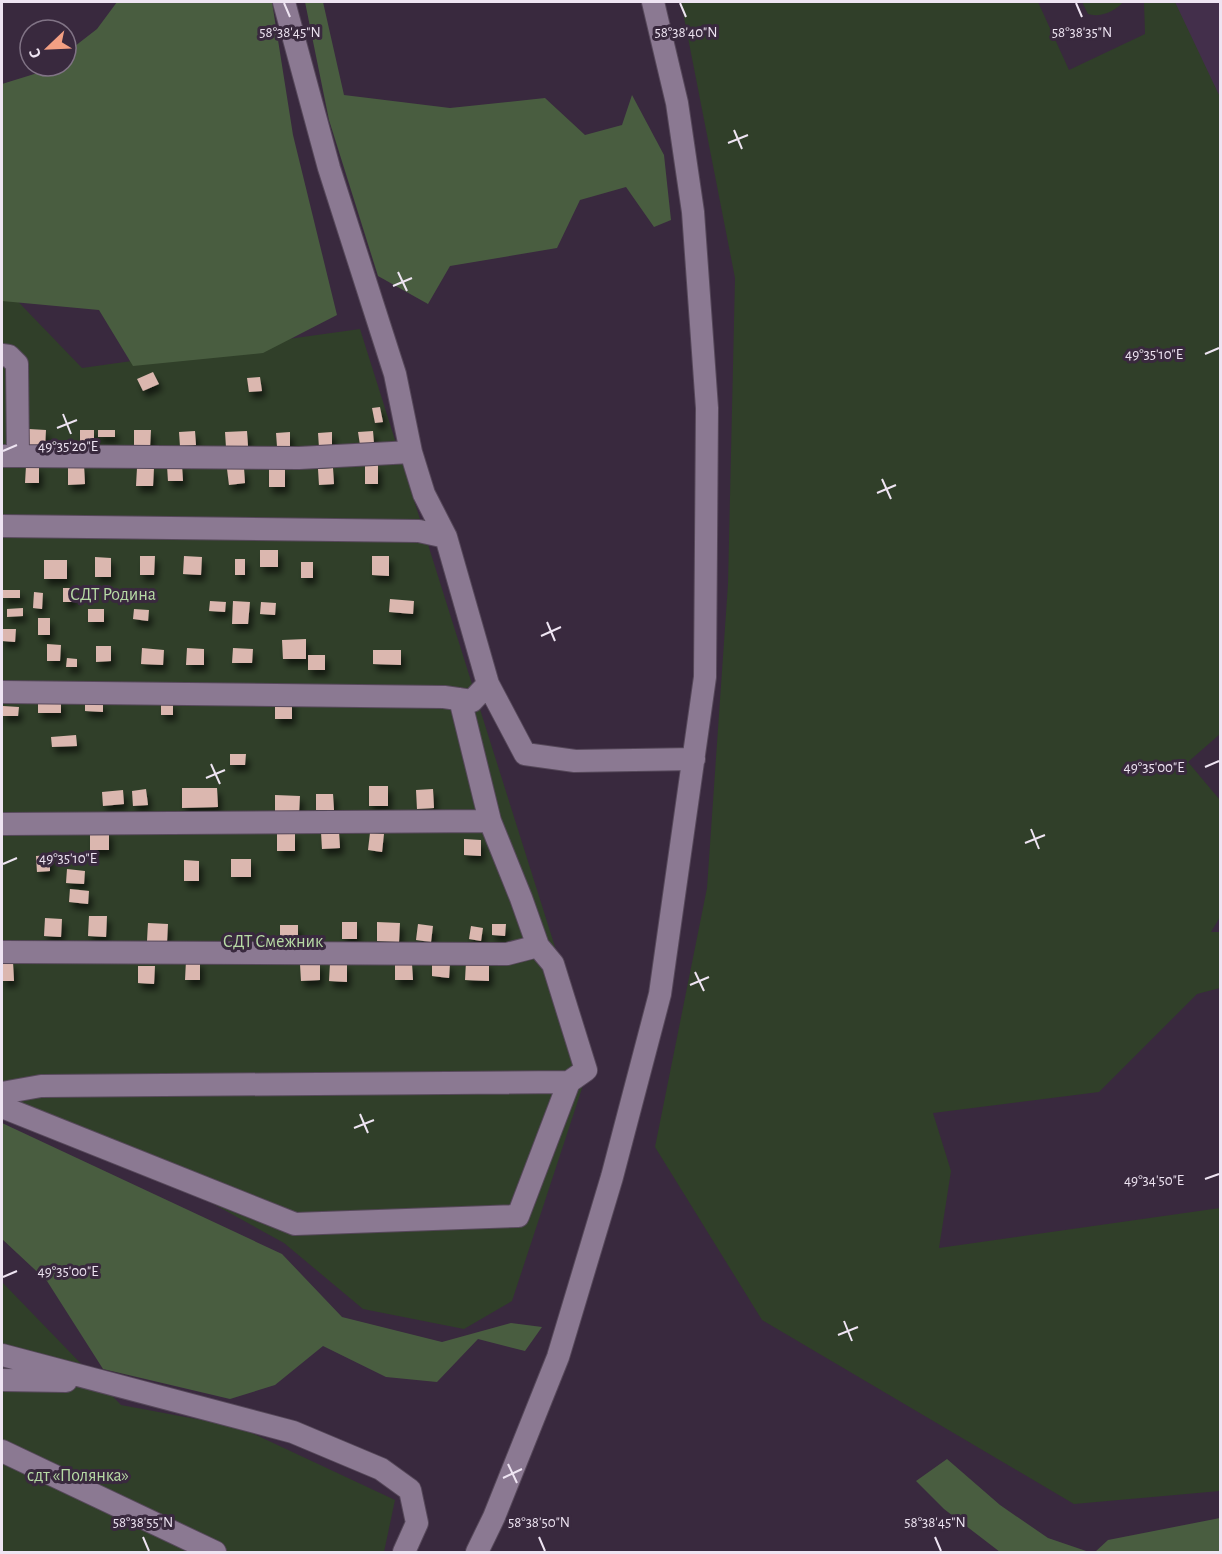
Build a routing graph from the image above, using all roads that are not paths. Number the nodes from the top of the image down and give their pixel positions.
1 (284, 2) edge
2 (653, 2) edge
3 (2, 355) edge
4 (411, 452) junction
5 (10, 456) edge
6 (2, 526) edge
7 (446, 537) junction
8 (488, 684) junction
9 (2, 692) edge
10 (460, 699) junction
11 (694, 759) junction
12 (490, 821) junction
13 (2, 824) edge
14 (537, 946) junction
15 (2, 952) edge
16 (569, 1082) junction
17 (2, 1094) edge
18 (2, 1107) edge
19 (2, 1355) edge
20 (2, 1380) edge
21 (103, 1382) junction
22 (2, 1451) edge
23 (215, 1552) edge
24 (404, 1552) edge
25 (477, 1552) edge

1 - 4 street
2 - 11 street
3 - 5 street
4 - 5 street
4 - 7 street
6 - 7 street
7 - 8 street
8 - 10 street
8 - 11 street
9 - 10 street
10 - 12 street
11 - 25 street
12 - 13 street
12 - 14 street
14 - 15 street
14 - 16 street
16 - 17 street
16 - 18 street
19 - 21 street
20 - 21 street
21 - 24 street
22 - 23 street

